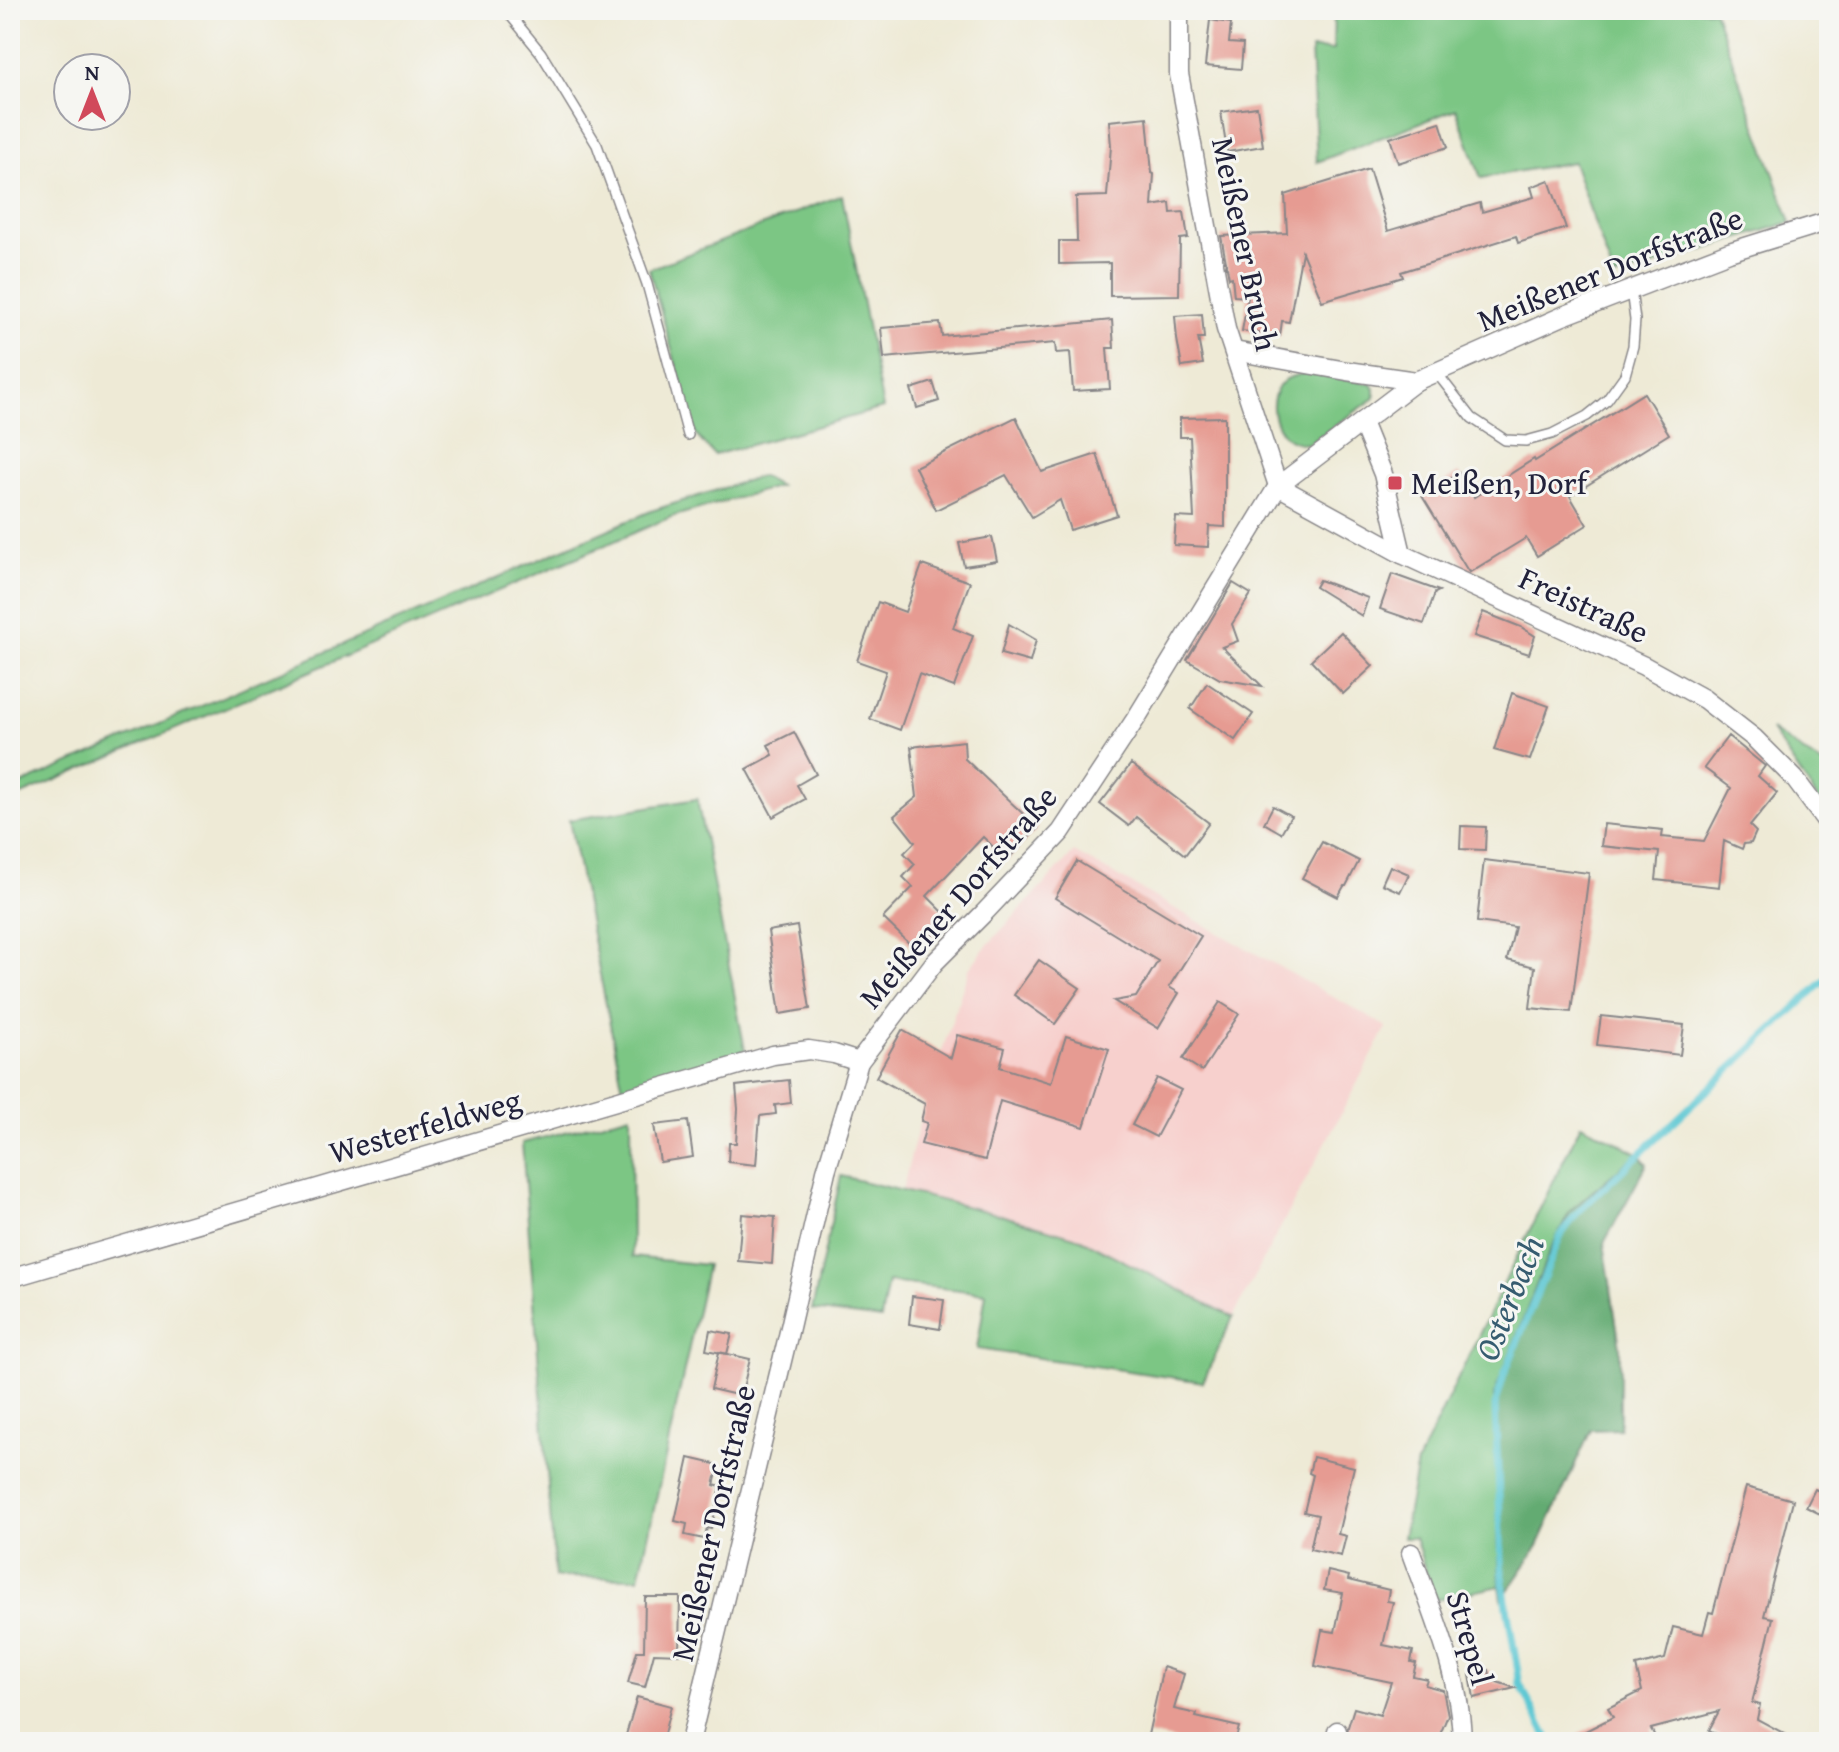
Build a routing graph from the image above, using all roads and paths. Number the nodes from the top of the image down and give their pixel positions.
1 (506, 10) edge
2 (1179, 10) edge
3 (1829, 221) edge
4 (1631, 290) junction
5 (1234, 351) junction
6 (1436, 372) junction
7 (1416, 381) junction
8 (1362, 422) junction
9 (688, 435) dead end
10 (1278, 486) junction
11 (1402, 554) junction
12 (1829, 825) edge
13 (859, 1062) junction
14 (10, 1278) edge
15 (1411, 1553) dead end
16 (690, 1742) edge
17 (1462, 1742) edge

1 - 9 lane
2 - 5 street, Meißener Bruch
3 - 4 street, Meißener Dorfstraße
4 - 6 street, Meißener Dorfstraße
4 - 6 lane
5 - 7 street
5 - 10 street, Meißener Bruch
6 - 7 street, Meißener Dorfstraße
7 - 8 street, Meißener Dorfstraße
8 - 10 street, Meißener Dorfstraße
8 - 11 street
10 - 11 street, Freistraße
10 - 13 street, Meißener Dorfstraße
11 - 12 street, Freistraße
13 - 14 street, Westerfeldweg
13 - 16 street, Meißener Dorfstraße
15 - 17 street, Strepel

